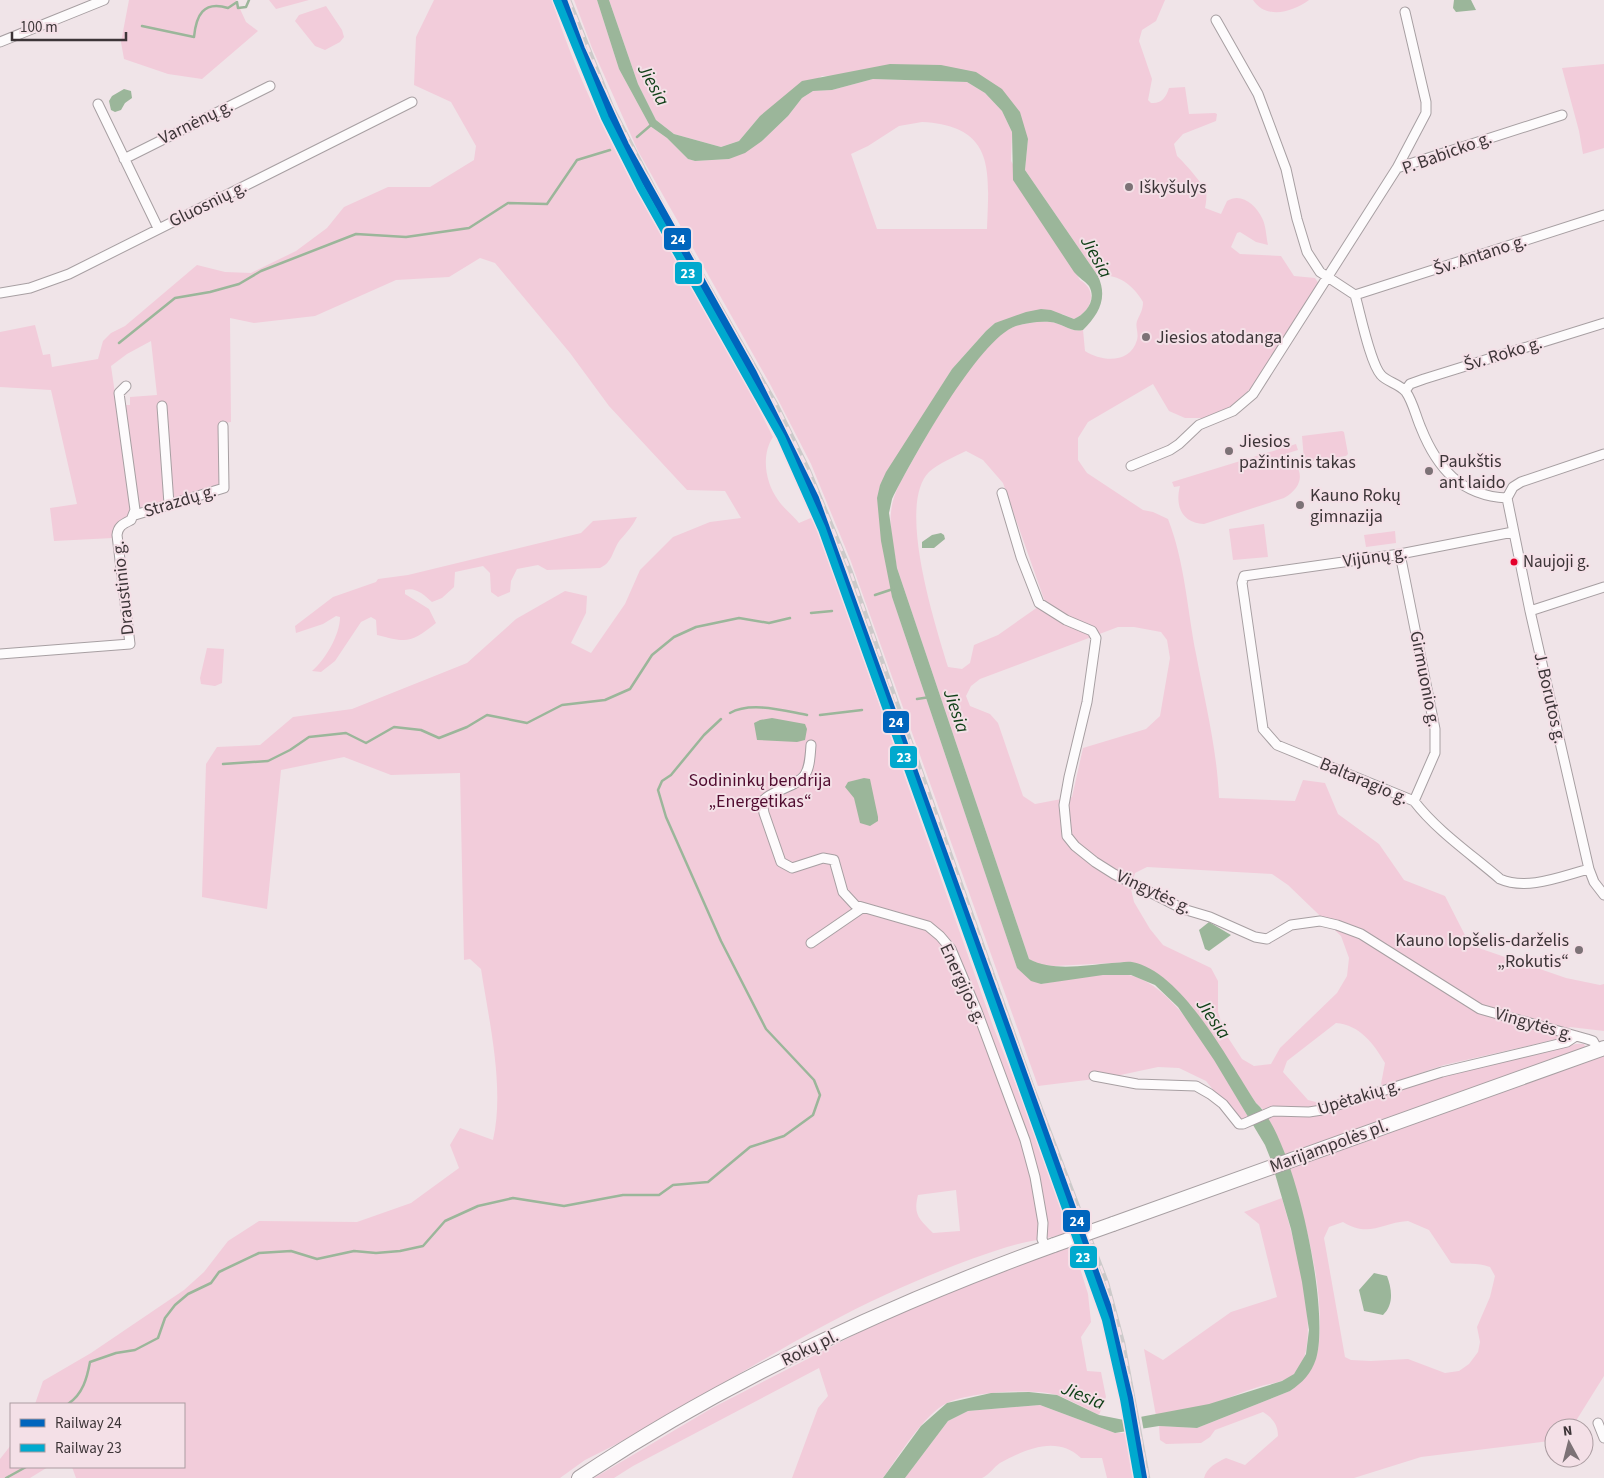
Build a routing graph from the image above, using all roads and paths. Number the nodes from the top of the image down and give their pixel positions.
1 (104, 0) edge
2 (1405, 12) dead end
3 (1216, 20) dead end
4 (0, 42) edge
5 (270, 86) dead end
6 (412, 102) dead end
7 (98, 104) dead end
8 (1562, 115) dead end
9 (124, 158) junction
10 (1397, 168) junction
11 (1604, 215) edge
12 (158, 228) junction
13 (1329, 277) junction
14 (0, 293) edge
15 (1355, 295) junction
16 (1604, 323) edge
17 (126, 386) dead end
18 (1406, 392) junction
19 (162, 406) dead end
20 (223, 426) dead end
21 (1604, 454) edge
22 (1131, 466) dead end
23 (1002, 493) dead end
24 (1507, 498) junction
25 (169, 504) junction
26 (135, 515) junction
27 (1513, 532) junction
28 (1400, 554) junction
29 (1242, 583) joint
30 (1604, 587) edge
31 (1530, 610) junction
32 (0, 654) edge
33 (811, 745) dead end
34 (1414, 801) junction
35 (1590, 869) junction
36 (1604, 895) edge
37 (862, 908) junction
38 (811, 943) dead end
39 (1576, 1036) junction
40 (1601, 1049) edge
41 (1094, 1076) dead end
42 (1050, 1247) junction
43 (1598, 1423) dead end
44 (1604, 1438) edge
45 (579, 1478) edge

1 - 4 street
2 - 10 street
3 - 13 street
5 - 9 street, Varnėnų g.
6 - 12 street, Gluosnių g.
7 - 9 street
8 - 10 street, P. Babicko g.
9 - 12 street
10 - 13 street, P. Babicko g.
11 - 15 street, Šv. Antano g.
12 - 14 street, Gluosnių g.
13 - 15 street
13 - 22 street, P. Babicko g.
15 - 18 street
16 - 18 street, Šv. Roko g.
17 - 26 street, Draustinio g.
18 - 24 street
19 - 25 street
20 - 25 street, Strazdų g.
21 - 24 street
23 - 39 street, Vingytės g.
24 - 27 street, J. Borutos g.
25 - 26 street, Strazdų g.
26 - 32 street, Draustinio g.
27 - 28 street, Vijūnų g.
27 - 31 street, J. Borutos g.
28 - 29 street, Vijūnų g.
28 - 34 street, Girmuonio g.
29 - 34 street, Baltaragio g.
30 - 31 street
31 - 35 street, J. Borutos g.
33 - 37 street, Energijos g.
34 - 35 street, Baltaragio g.
35 - 36 street, J. Borutos g.
37 - 38 street
37 - 42 street, Energijos g.
39 - 40 street, Vingytės g.
39 - 41 street, Upėtakių g.
40 - 42 main road, Marijampolės pl., bridge
42 - 45 main road, Rokų pl.
43 - 44 street

